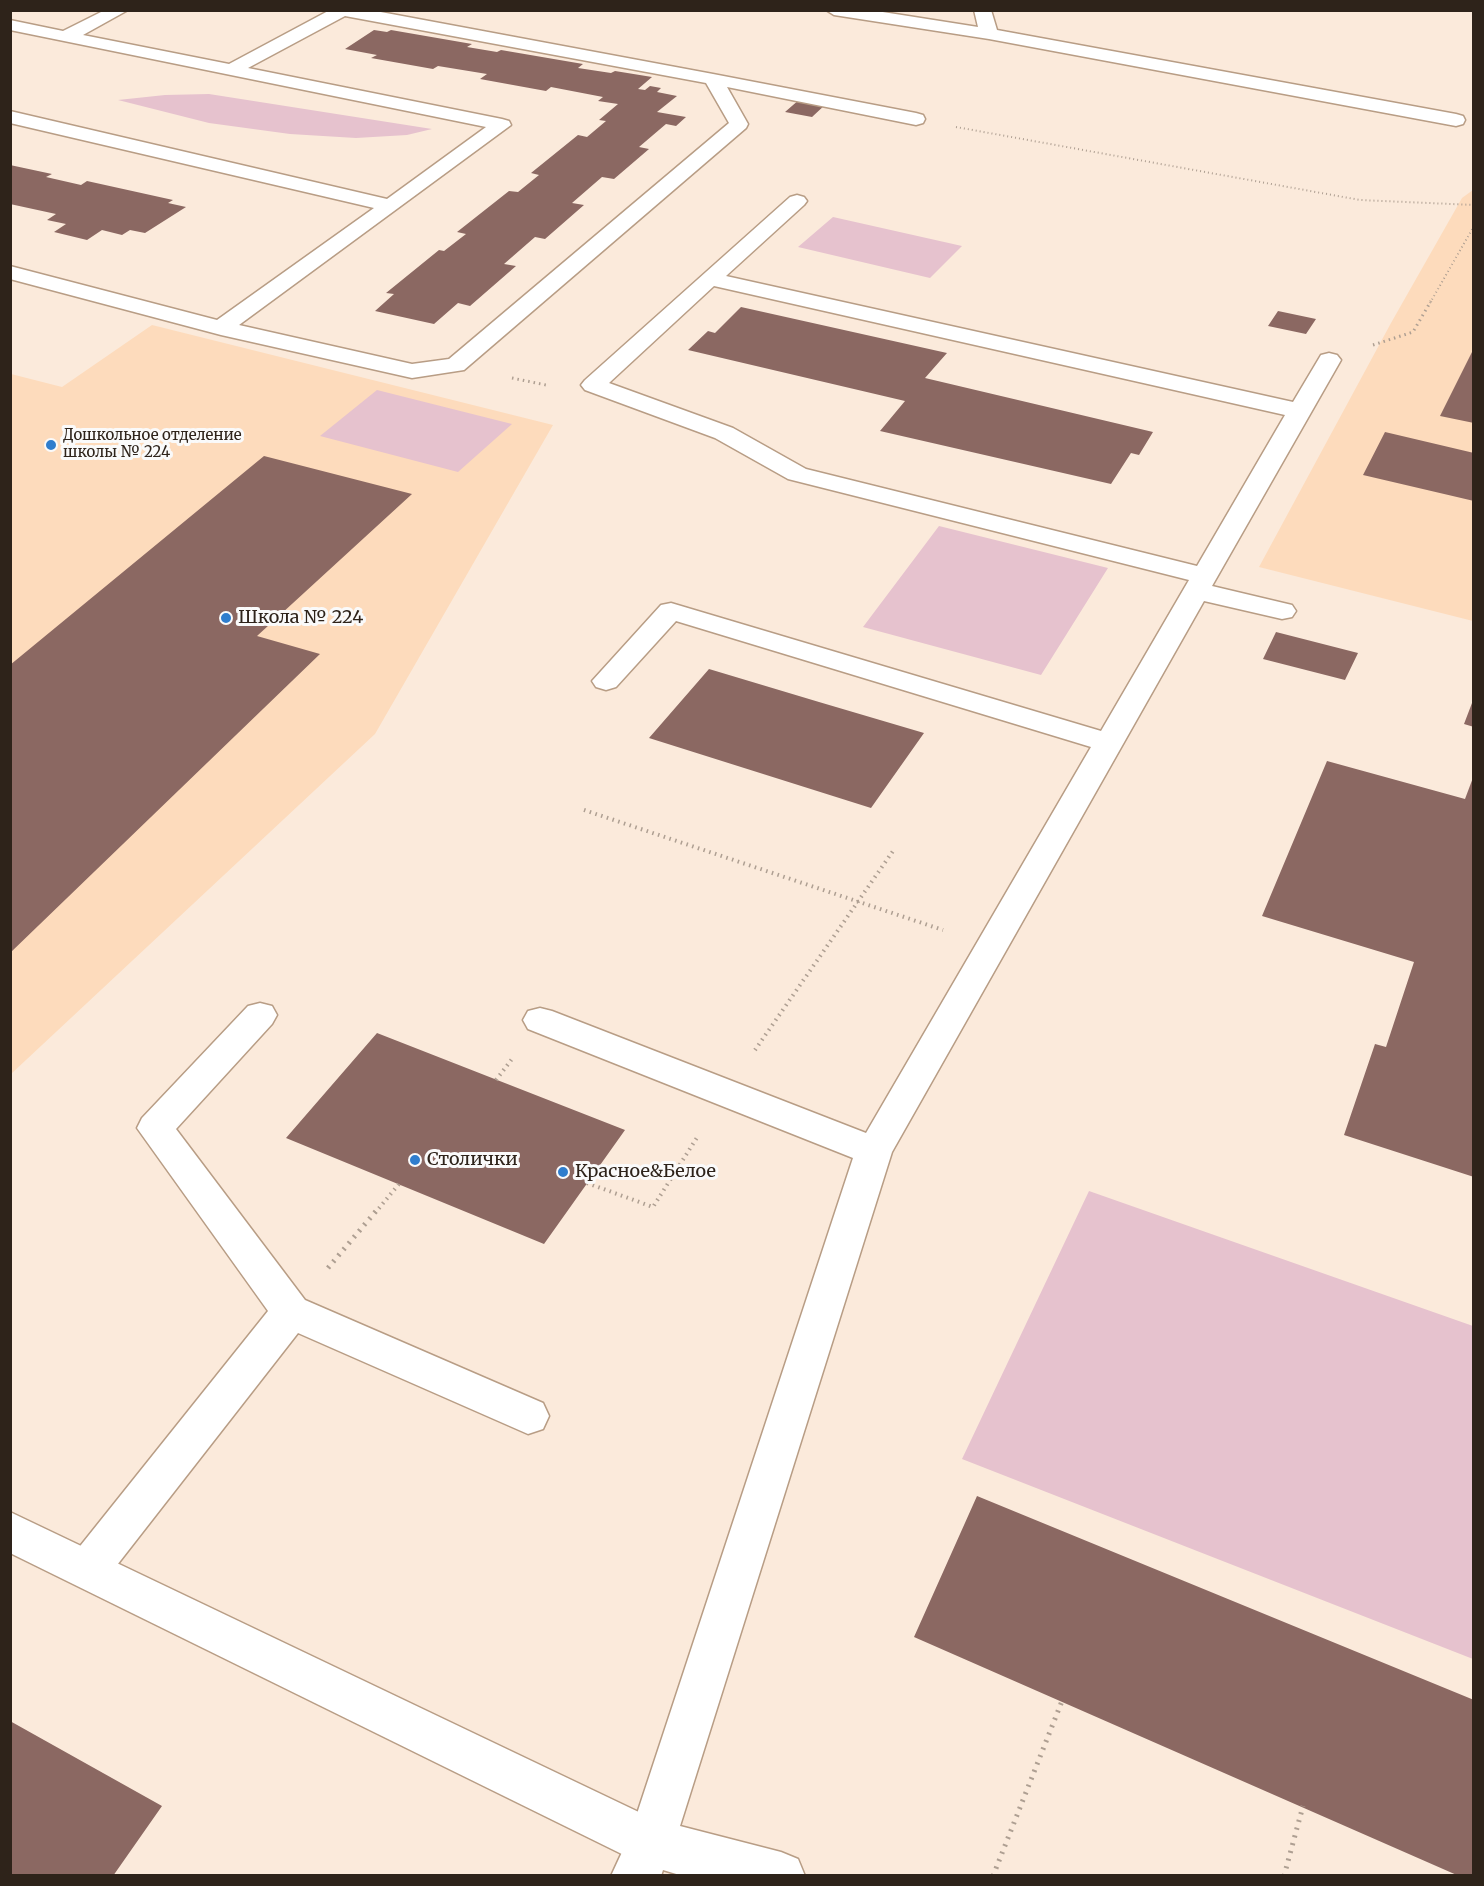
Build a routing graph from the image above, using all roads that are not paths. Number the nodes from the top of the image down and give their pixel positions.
1 (120, 10) edge
2 (834, 10) edge
3 (982, 10) edge
4 (341, 11) edge
5 (10, 25) edge
6 (989, 34) junction
7 (66, 36) junction
8 (233, 69) junction
9 (713, 80) junction
10 (10, 117) edge
11 (916, 120) road end
12 (1456, 120) dead end
13 (797, 201) dead end
14 (388, 206) junction
15 (10, 272) edge
16 (710, 279) junction
17 (221, 327) junction
18 (1329, 360) road end
19 (1300, 411) junction
20 (1201, 583) junction
21 (1282, 611) dead end
22 (606, 681) dead end
23 (1109, 743) junction
24 (260, 1015) dead end
25 (540, 1020) dead end
26 (874, 1151) junction
27 (291, 1312) junction
28 (528, 1416) dead end
29 (10, 1531) edge
30 (88, 1569) junction
31 (643, 1859) edge
32 (781, 1875) edge

1 - 7 street
2 - 6 street
3 - 6 street
4 - 8 street
4 - 9 street
5 - 7 street
6 - 12 street
7 - 8 street
8 - 14 street
9 - 11 street
9 - 17 street
10 - 14 street
13 - 16 street
14 - 17 street
15 - 17 street
16 - 19 street
16 - 20 street
18 - 19 street
19 - 20 street
20 - 21 street
20 - 23 street
22 - 23 street
23 - 26 street
24 - 27 street
25 - 26 street
26 - 31 street
27 - 28 street
27 - 30 street
29 - 30 street
30 - 31 street
31 - 32 street

